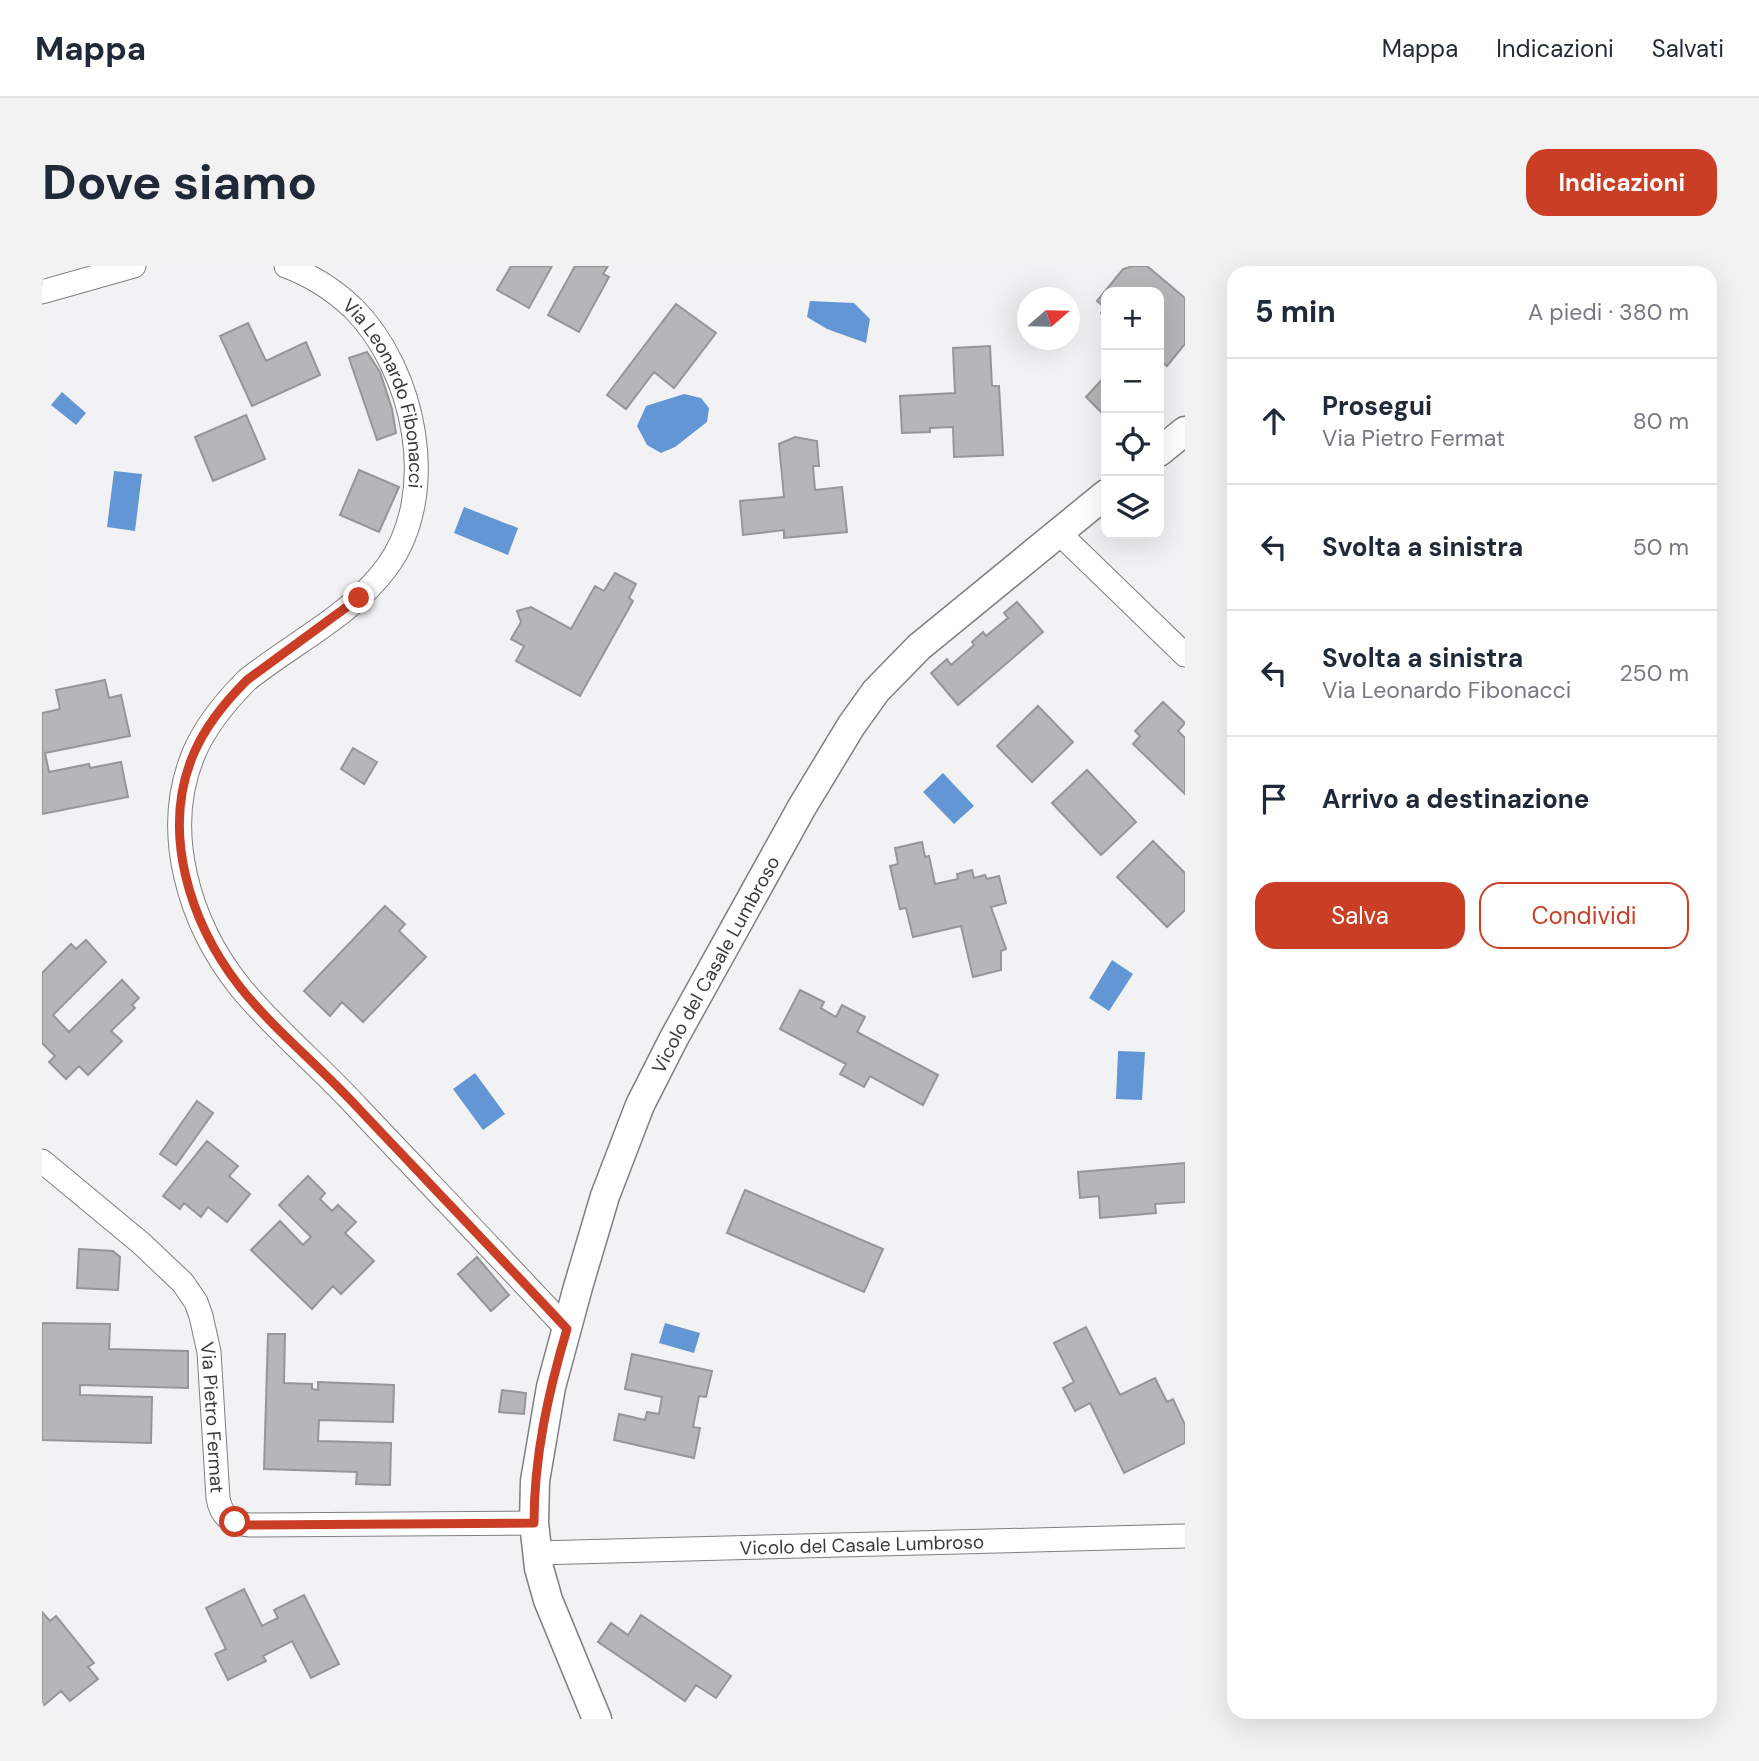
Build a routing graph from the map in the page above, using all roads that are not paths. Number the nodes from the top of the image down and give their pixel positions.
1 (134, 266) edge
2 (286, 266) edge
3 (42, 292) edge
4 (1185, 431) edge
5 (1164, 448) edge
6 (1101, 498) edge
7 (1058, 532) junction
8 (1185, 655) edge
9 (42, 1161) edge
10 (567, 1329) junction
11 (534, 1523) junction
12 (1185, 1536) edge
13 (536, 1553) junction
14 (597, 1719) edge

1 - 3 street
2 - 10 street, Via Leonardo Fibonacci
4 - 5 street
6 - 7 street, Vicolo del Casale Lumbroso
7 - 8 street
7 - 10 street, Vicolo del Casale Lumbroso
9 - 11 street, Via Pietro Fermat
10 - 11 street, Vicolo del Casale Lumbroso
11 - 13 street, Vicolo del Casale Lumbroso
12 - 13 street, Vicolo del Casale Lumbroso
13 - 14 street, Vicolo del Casale Lumbroso

